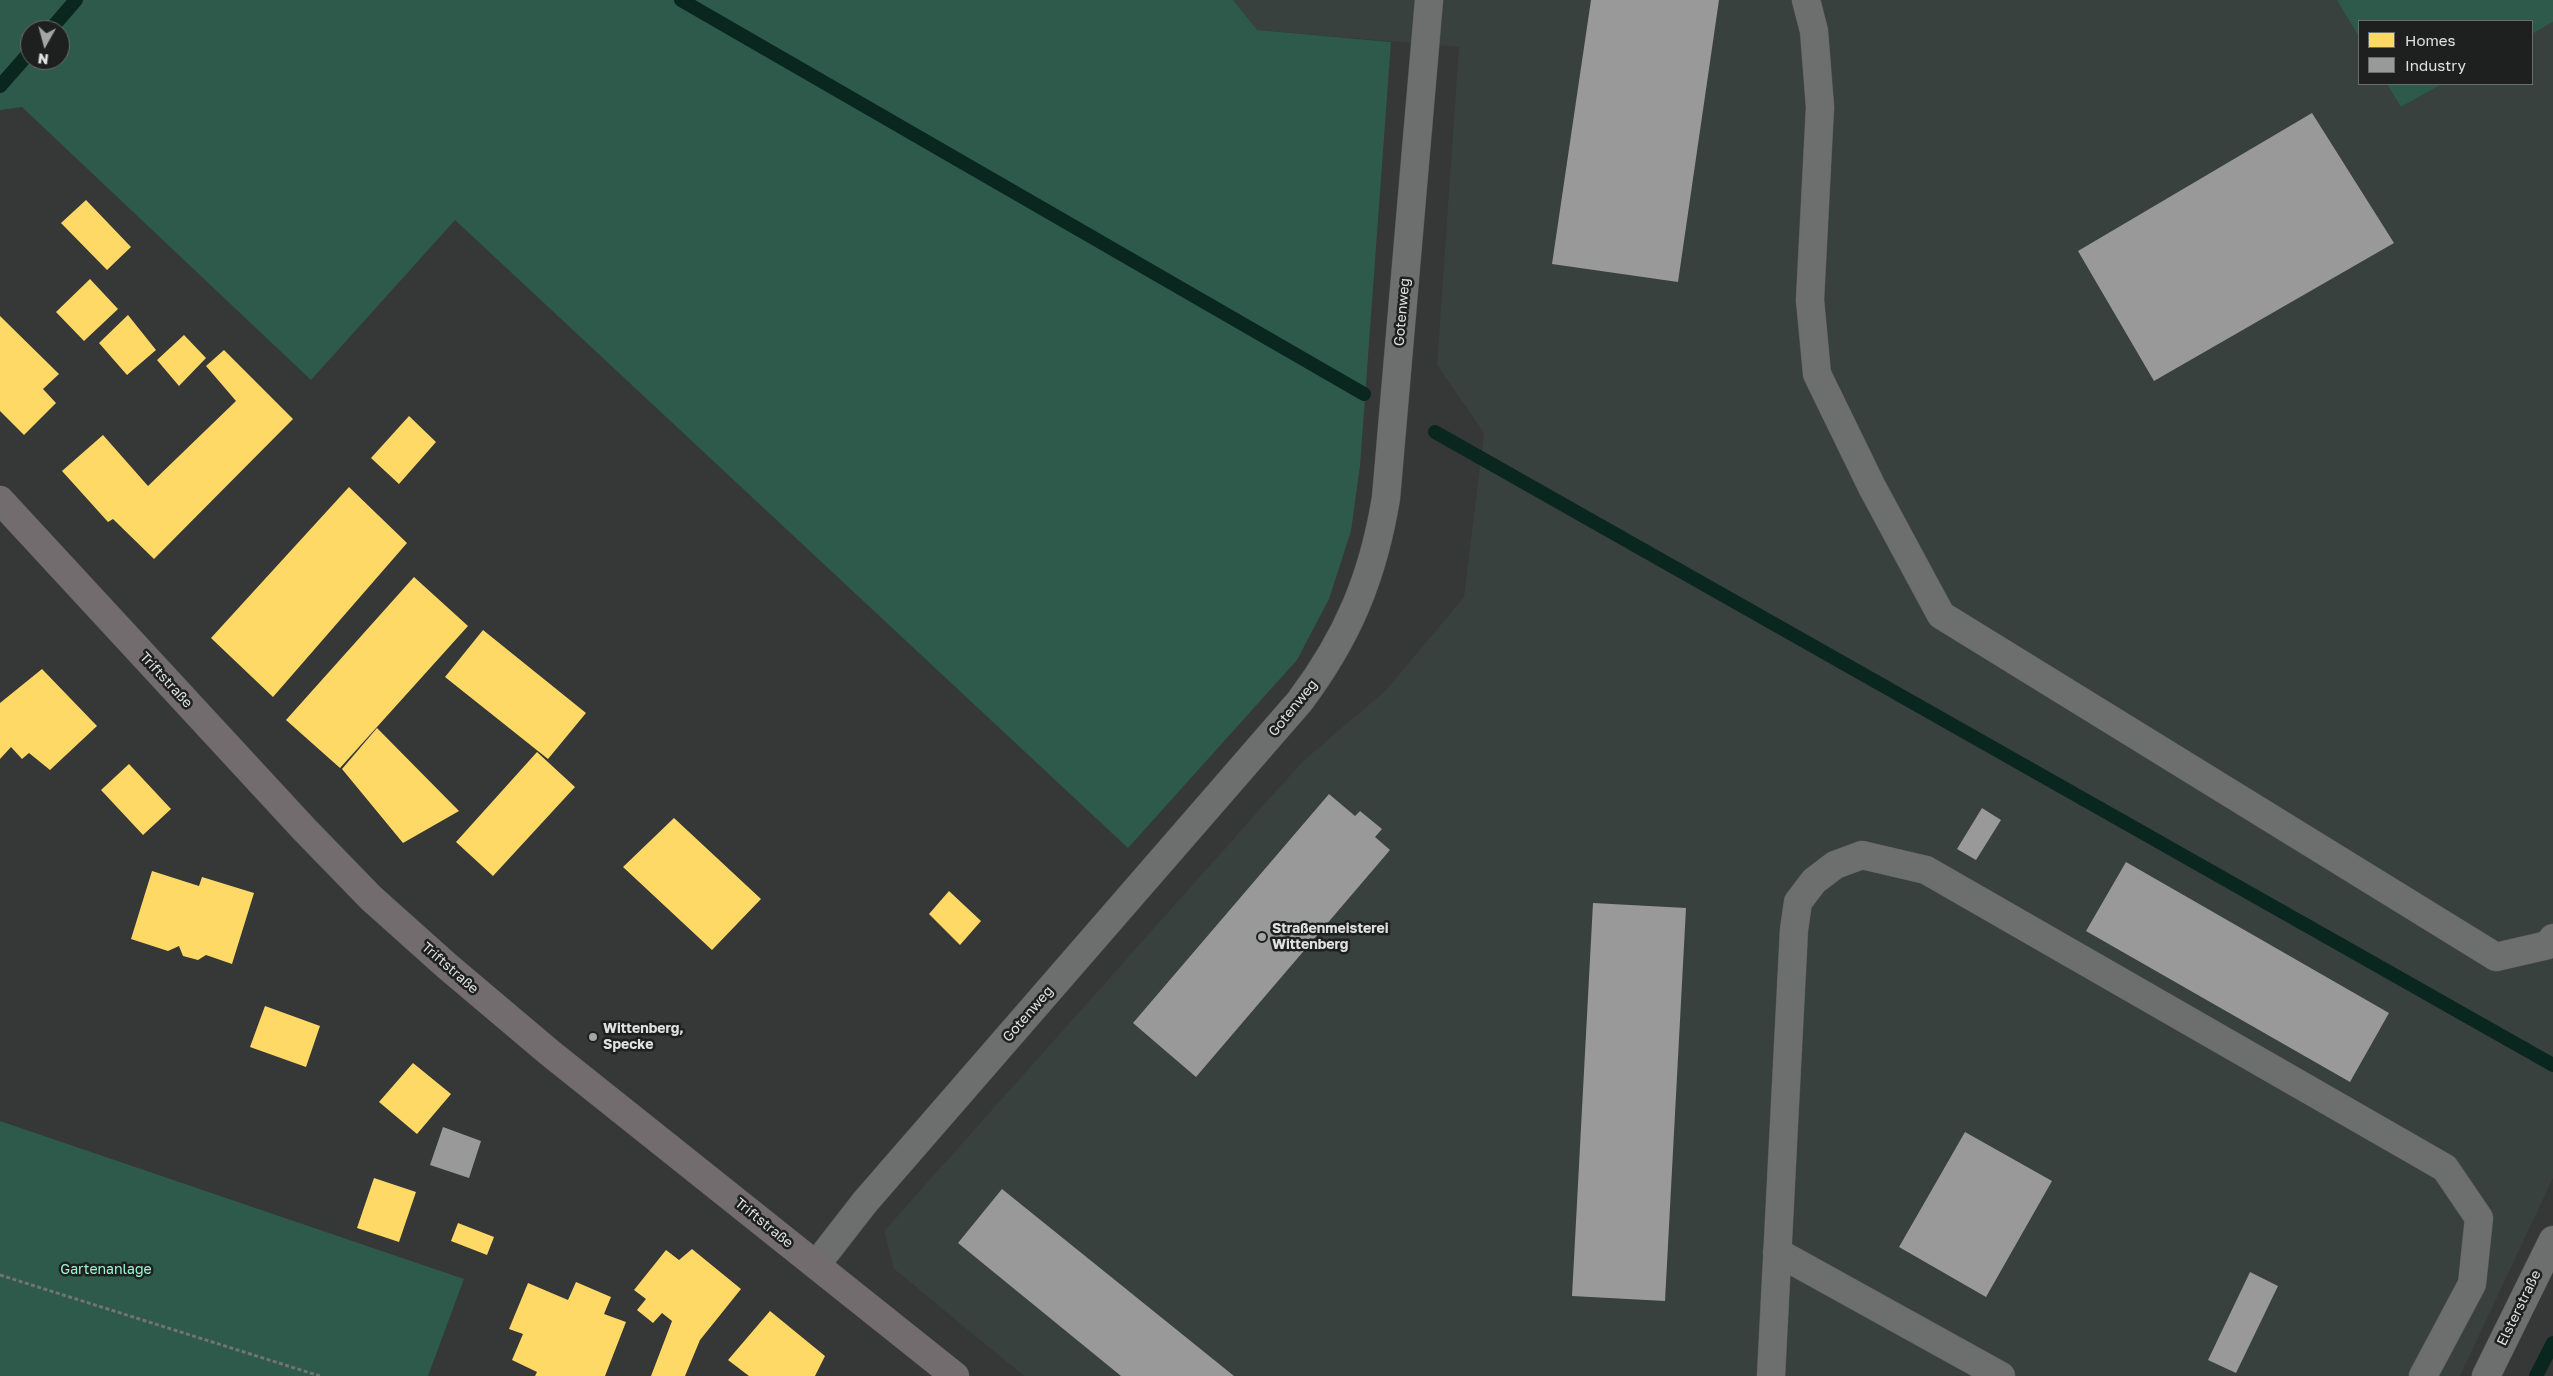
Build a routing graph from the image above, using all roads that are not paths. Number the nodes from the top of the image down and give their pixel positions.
1 (1429, 0) edge
2 (1806, 0) edge
3 (0, 500) edge
4 (2553, 938) edge
5 (2553, 1240) edge
6 (1777, 1252) junction
7 (816, 1264) junction
8 (955, 1376) edge
9 (1771, 1376) edge
10 (2001, 1376) edge
11 (2423, 1376) edge
12 (2486, 1376) edge

1 - 7 street, Gotenweg
2 - 4 street
3 - 7 main road, Triftstraße
5 - 12 street, Elsterstraße
6 - 9 street
6 - 10 street
6 - 11 street
7 - 8 main road, Triftstraße

